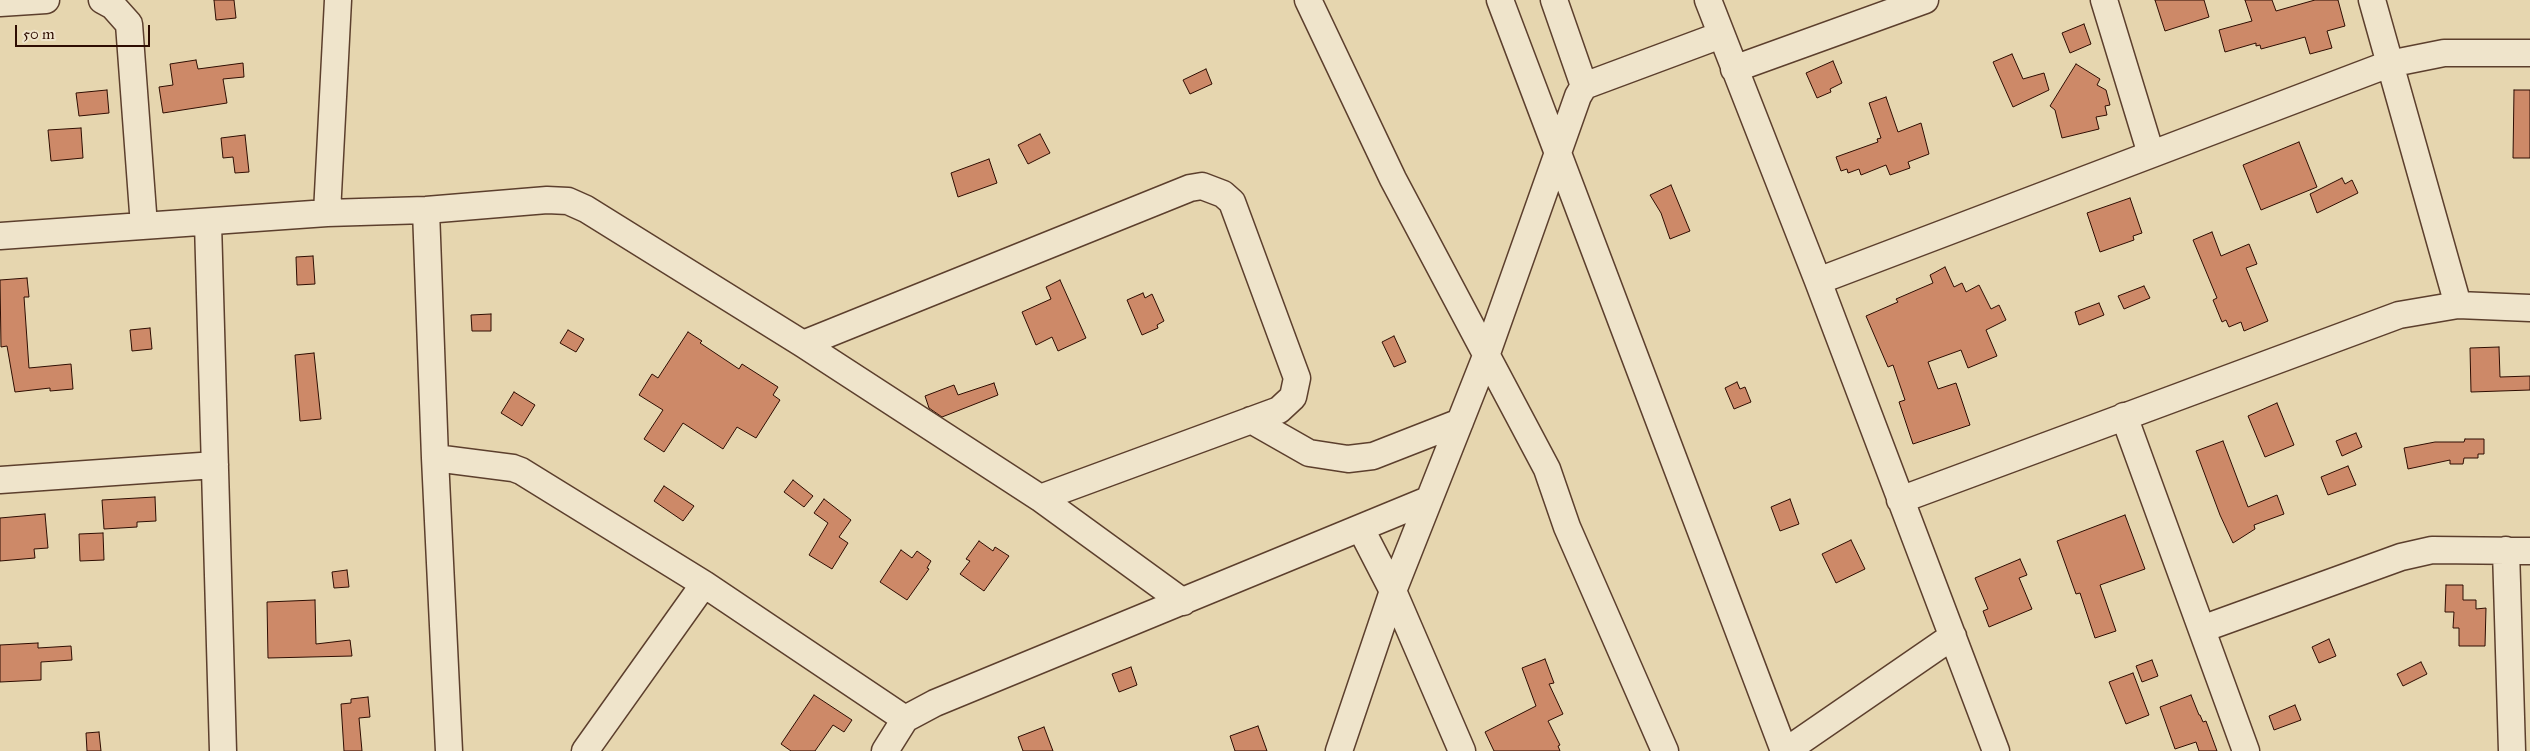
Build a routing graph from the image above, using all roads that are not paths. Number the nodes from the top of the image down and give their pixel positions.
1 (46, 0) edge
2 (102, 0) edge
3 (338, 0) edge
4 (1308, 0) edge
5 (1500, 0) edge
6 (1554, 0) edge
7 (1708, 0) edge
8 (1925, 0) edge
9 (2104, 0) edge
10 (2372, 0) edge
11 (0, 3) edge
12 (1721, 35) junction
13 (2530, 53) edge
14 (2389, 64) junction
15 (1734, 69) junction
16 (1584, 86) junction
17 (1558, 151) junction
18 (2151, 154) junction
19 (426, 210) junction
20 (327, 212) junction
21 (208, 222) junction
22 (144, 226) junction
23 (0, 236) edge
24 (1818, 281) junction
25 (2458, 305) junction
26 (2530, 308) edge
27 (803, 344) junction
28 (1486, 356) junction
29 (2124, 416) junction
30 (1252, 420) junction
31 (1460, 422) junction
32 (435, 458) junction
33 (215, 465) junction
34 (0, 480) edge
35 (1040, 498) junction
36 (1428, 500) junction
37 (1900, 500) junction
38 (1361, 529) junction
39 (2518, 550) edge
40 (704, 584) junction
41 (1393, 591) junction
42 (1183, 602) junction
43 (2202, 629) junction
44 (1953, 636) junction
45 (905, 720) junction
46 (223, 751) edge
47 (449, 751) edge
48 (586, 751) edge
49 (885, 751) edge
50 (1338, 751) edge
51 (1462, 751) edge
52 (1665, 751) edge
53 (1785, 751) edge
54 (1996, 751) edge
55 (2246, 751) edge
56 (2512, 751) edge

1 - 11 street
2 - 22 street
3 - 20 street
4 - 28 street
5 - 17 street
6 - 16 street
7 - 12 street
8 - 15 street
9 - 18 street
10 - 14 street
12 - 15 street
12 - 16 street
13 - 14 street
14 - 18 street
14 - 25 street
15 - 24 street
16 - 17 street
17 - 28 street
17 - 53 street
18 - 24 street
19 - 20 street
19 - 27 street
19 - 32 street
20 - 21 street
21 - 22 street
21 - 33 street
22 - 23 street
24 - 37 street
25 - 26 street
25 - 29 street
27 - 30 street
27 - 35 street
28 - 31 street
28 - 52 street
29 - 37 street
29 - 43 street
30 - 31 street
30 - 35 street
31 - 36 street
32 - 40 street
32 - 47 street
33 - 34 street
33 - 46 street
35 - 42 street
36 - 38 street
36 - 41 street
37 - 44 street
38 - 41 street
38 - 42 street
39 - 43 street
39 - 56 street
40 - 45 street
40 - 48 street
41 - 50 street
41 - 51 street
42 - 45 street
43 - 55 street
44 - 53 street
44 - 54 street
45 - 49 street

